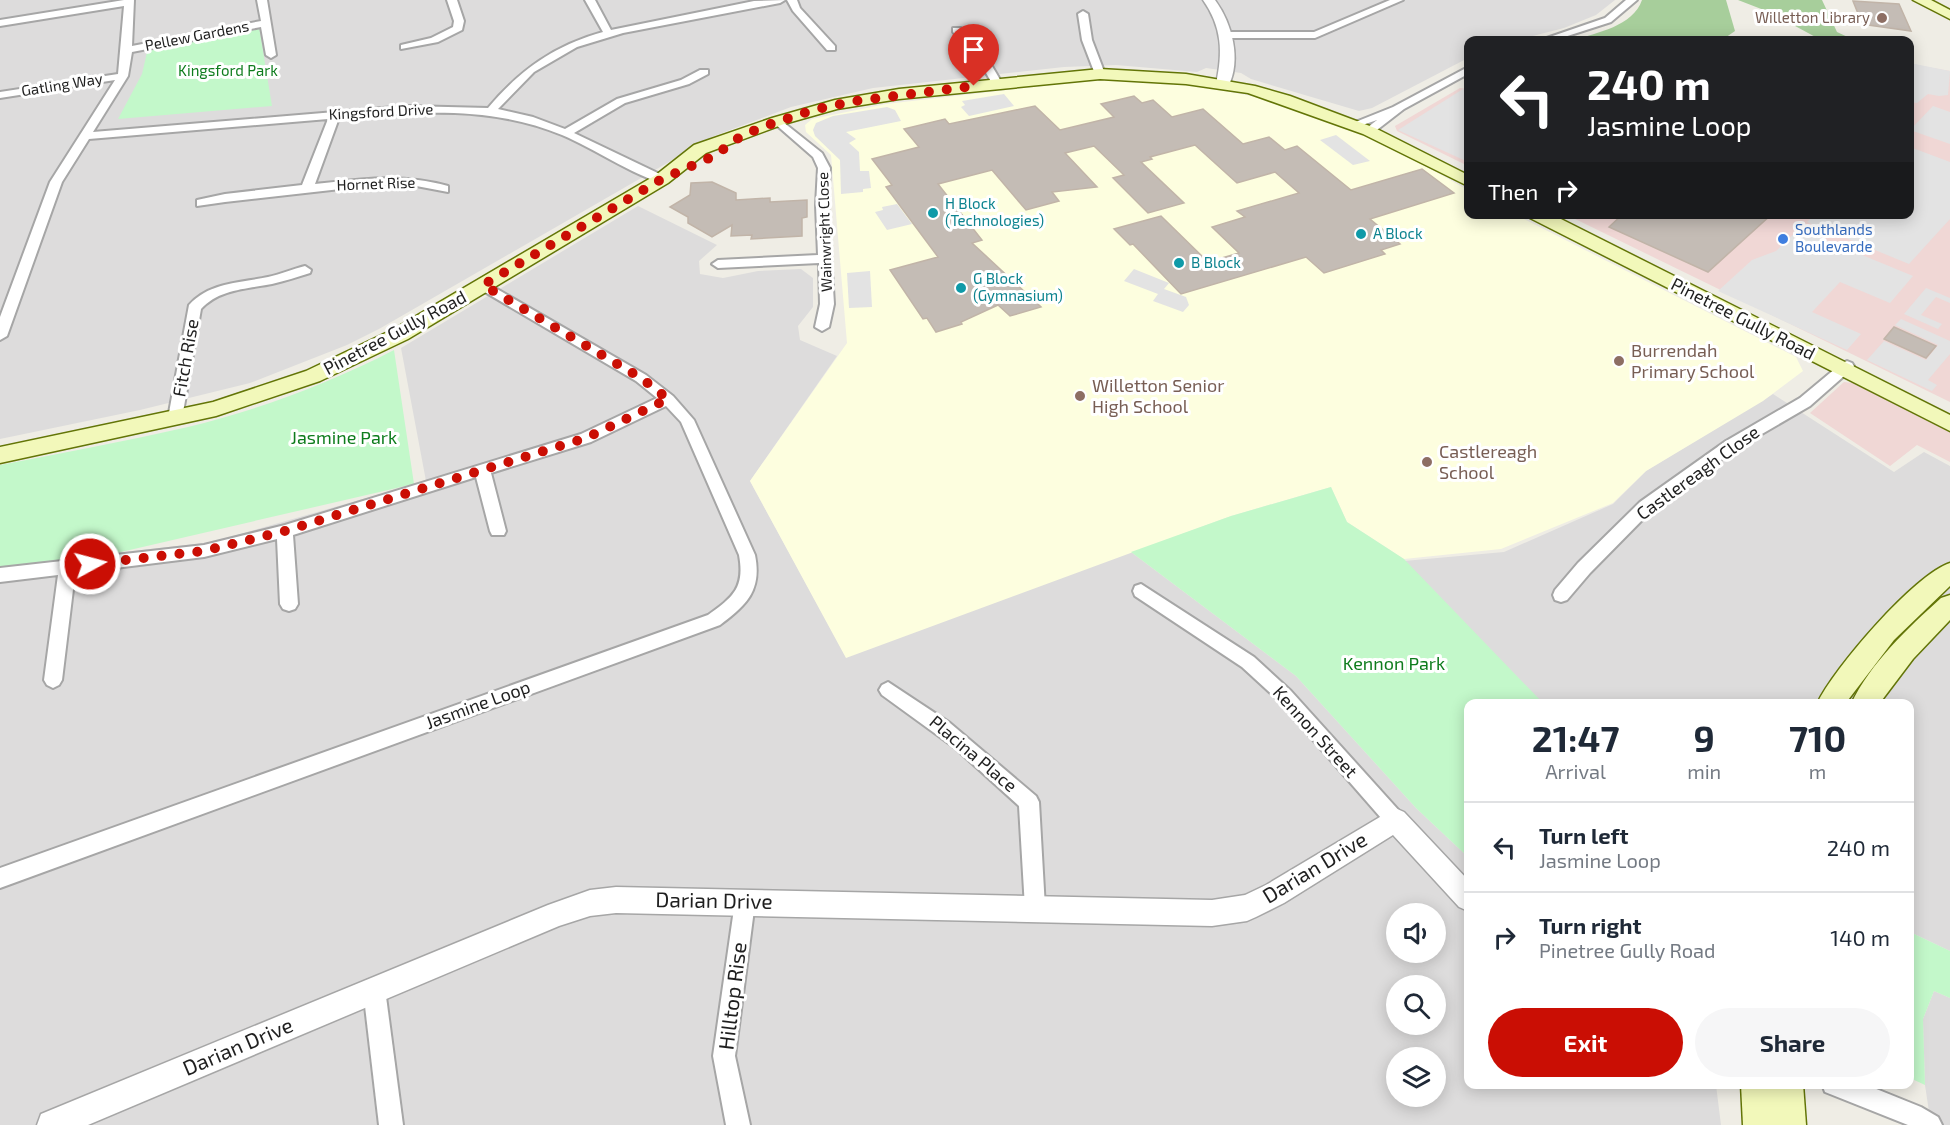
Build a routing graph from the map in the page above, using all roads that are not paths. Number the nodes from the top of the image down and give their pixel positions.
1 (262, 0) edge
2 (590, 0) edge
3 (780, 0) edge
4 (792, 0) edge
5 (1209, 0) edge
6 (1398, 0) edge
7 (1632, 0) edge
8 (1920, 0) edge
9 (1937, 0) edge
10 (129, 1) edge
11 (456, 1) edge
12 (1950, 6) edge
13 (1083, 14) dead end
14 (1950, 15) edge
15 (0, 23) edge
16 (267, 23) junction
17 (957, 30) dead end
18 (608, 33) junction
19 (1228, 35) junction
20 (1558, 36) edge
21 (405, 47) dead end
22 (831, 48) dead end
23 (128, 50) junction
24 (272, 55) dead end
25 (704, 72) dead end
26 (1464, 72) edge
27 (1100, 74) junction
28 (123, 76) junction
29 (997, 83) junction
30 (1223, 84) junction
31 (0, 95) edge
32 (1400, 107) junction
33 (491, 111) junction
34 (335, 114) junction
35 (777, 121) junction
36 (1365, 126) junction
37 (566, 133) junction
38 (87, 136) junction
39 (1464, 173) edge
40 (662, 179) junction
41 (1464, 179) edge
42 (307, 188) junction
43 (444, 189) dead end
44 (201, 203) dead end
45 (1546, 219) edge
46 (1558, 219) edge
47 (825, 259) junction
48 (718, 264) dead end
49 (305, 270) dead end
50 (483, 285) junction
51 (4, 312) edge
52 (822, 327) dead end
53 (0, 336) edge
54 (1844, 368) junction
55 (668, 399) junction
56 (1950, 414) edge
57 (175, 418) junction
58 (1950, 424) edge
59 (0, 455) edge
60 (482, 469) junction
61 (285, 531) junction
62 (498, 531) dead end
63 (67, 567) junction
64 (1950, 572) edge
65 (0, 575) edge
66 (1141, 591) dead end
67 (1561, 595) dead end
68 (289, 604) dead end
69 (1950, 605) edge
70 (53, 680) dead end
71 (888, 690) dead end
72 (1833, 699) edge
73 (1867, 699) edge
74 (1395, 820) junction
75 (0, 878) edge
76 (1464, 894) edge
77 (745, 902) junction
78 (1035, 908) junction
79 (374, 989) junction
80 (1758, 1089) edge
81 (1786, 1089) edge
82 (1846, 1089) edge
83 (52, 1125) edge
84 (391, 1125) edge
85 (738, 1125) edge
86 (1760, 1125) edge
87 (1789, 1125) edge
88 (1930, 1125) edge

1 - 16 street, Pellew Gardens
2 - 18 street
3 - 18 street
4 - 22 street
5 - 19 street
6 - 19 street
7 - 20 street
8 - 14 main road
9 - 12 main road
10 - 15 street
10 - 23 street
11 - 21 street
13 - 27 street
16 - 23 street, Pellew Gardens
16 - 24 street, Pellew Gardens
17 - 29 street
18 - 33 street
19 - 30 street
23 - 28 street
25 - 37 street
26 - 32 street
27 - 29 main road, Pinetree Gully Road
27 - 30 main road, Pinetree Gully Road
28 - 31 street, Gatling Way
28 - 38 street
29 - 35 main road, Pinetree Gully Road
30 - 36 main road, Pinetree Gully Road
32 - 36 street
32 - 36 street
33 - 34 street, Kingsford Drive
33 - 37 street, Kingsford Drive
34 - 38 street, Kingsford Drive
34 - 42 street, Hornet Rise
35 - 40 main road, Pinetree Gully Road
35 - 47 street, Wainwright Close
36 - 39 main road, Pinetree Gully Road
36 - 41 main road, Pinetree Gully Road
37 - 40 street, Kingsford Drive
38 - 51 street
40 - 50 main road, Pinetree Gully Road
42 - 43 street, Hornet Rise
42 - 44 street, Hornet Rise
45 - 54 main road, Pinetree Gully Road
46 - 56 main road, Pinetree Gully Road
47 - 48 street
47 - 52 street, Wainwright Close
49 - 57 street, Fitch Rise
50 - 55 street, Jasmine Loop
50 - 57 main road, Pinetree Gully Road
51 - 53 street
54 - 58 main road, Pinetree Gully Road
54 - 67 street, Castlereagh Close
55 - 60 street
55 - 75 street, Jasmine Loop
57 - 59 main road, Pinetree Gully Road
60 - 61 street
60 - 62 street
61 - 63 street
61 - 68 street
63 - 65 street
63 - 70 street
64 - 72 main road
66 - 74 street, Kennon Street
69 - 73 main road
71 - 78 street, Placina Place
74 - 76 street, Kennon Street
74 - 78 street, Darian Drive
77 - 78 street, Darian Drive
77 - 79 street, Darian Drive
77 - 85 street, Hilltop Rise
79 - 83 street, Darian Drive
79 - 84 street
80 - 86 main road
81 - 87 main road
82 - 88 street

